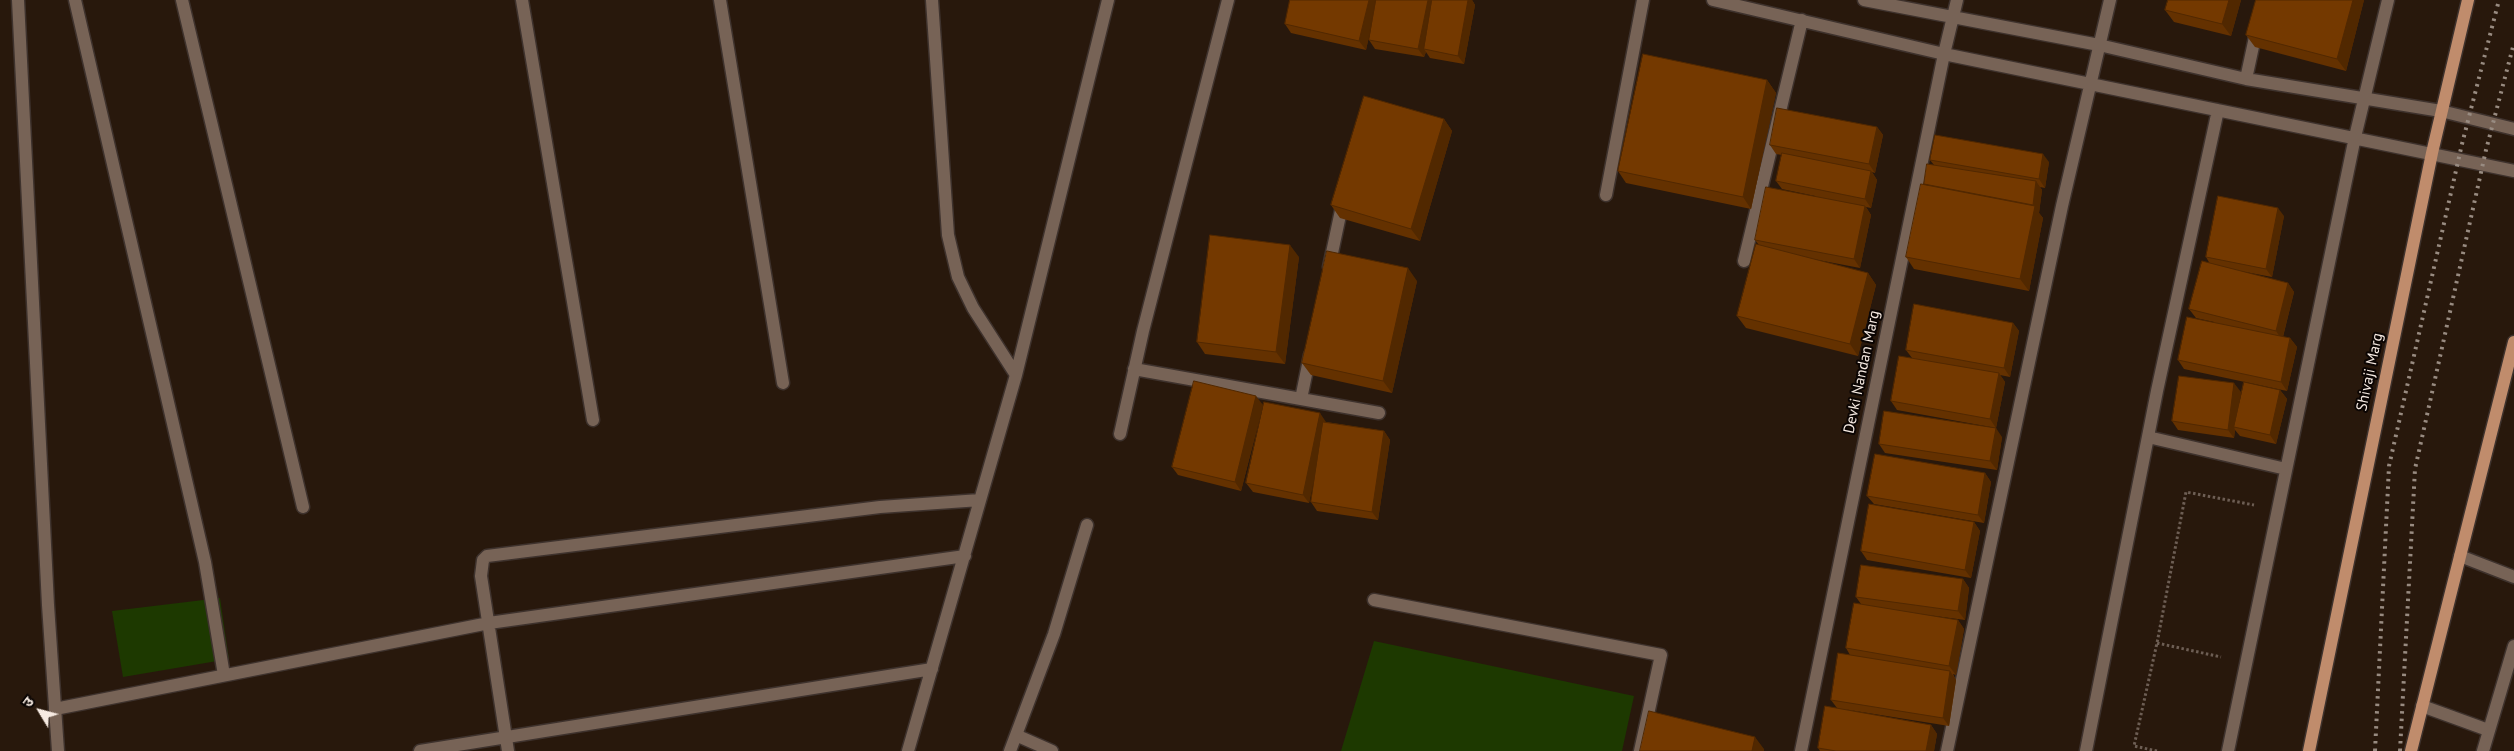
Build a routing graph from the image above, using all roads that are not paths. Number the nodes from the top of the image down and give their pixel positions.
1 (18, 0) edge
2 (76, 0) edge
3 (182, 0) edge
4 (522, 0) edge
5 (720, 0) edge
6 (932, 0) edge
7 (1108, 0) edge
8 (1228, 0) edge
9 (1643, 0) edge
10 (1713, 0) edge
11 (1864, 0) edge
12 (1958, 0) edge
13 (2110, 0) edge
14 (2263, 0) edge
15 (2388, 0) edge
16 (2468, 0) edge
17 (1953, 18) junction
18 (1802, 20) junction
19 (2099, 45) junction
20 (1944, 54) junction
21 (2246, 79) junction
22 (2090, 84) junction
23 (2364, 97) junction
24 (2218, 110) junction
25 (2441, 111) junction
26 (2514, 129) edge
27 (2355, 137) junction
28 (2432, 153) junction
29 (2514, 171) edge
30 (1346, 187) edge
31 (1606, 194) dead end
32 (1744, 261) dead end
33 (1325, 284) edge
34 (1313, 341) edge
35 (2514, 342) edge
36 (1134, 369) junction
37 (1016, 375) junction
38 (783, 383) dead end
39 (1301, 399) junction
40 (1379, 413) dead end
41 (593, 420) dead end
42 (1120, 434) dead end
43 (2148, 437) junction
44 (2286, 469) junction
45 (980, 500) junction
46 (303, 507) dead end
47 (1087, 525) dead end
48 (965, 556) junction
49 (2460, 556) junction
50 (2514, 577) edge
51 (1374, 600) dead end
52 (489, 623) junction
53 (2514, 646) edge
54 (932, 669) junction
55 (224, 675) junction
56 (2422, 706) junction
57 (55, 709) junction
58 (2488, 730) junction
59 (1018, 736) junction
60 (506, 738) junction
61 (58, 751) edge
62 (420, 751) edge
63 (508, 751) edge
64 (908, 751) edge
65 (1010, 751) edge
66 (1052, 751) edge
67 (1640, 751) edge
68 (1801, 751) edge
69 (1948, 751) edge
70 (2086, 751) edge
71 (2228, 751) edge
72 (2309, 751) edge
73 (2411, 751) edge
74 (2483, 751) edge

1 - 57 street
2 - 55 street
3 - 46 street
4 - 41 street
5 - 38 street
6 - 37 street
7 - 37 street
8 - 36 street
9 - 31 street
10 - 18 street
11 - 17 street
12 - 17 street, Devki Nandan Marg
13 - 19 street
14 - 21 street
15 - 23 street
16 - 25 main road, Shivaji Marg
17 - 19 street
17 - 20 street, Devki Nandan Marg
18 - 20 street
18 - 32 street
19 - 21 street
19 - 22 street
20 - 22 street
20 - 68 street, Devki Nandan Marg
21 - 23 street
22 - 24 street
22 - 69 street
23 - 25 street
23 - 27 street
24 - 27 street
24 - 43 street
25 - 26 street
25 - 28 main road, Shivaji Marg
27 - 28 street
27 - 44 street
28 - 29 street
28 - 72 main road, Shivaji Marg
30 - 33 street
34 - 39 street
35 - 49 main road
36 - 39 street
36 - 42 street
37 - 45 street
39 - 40 street
43 - 44 street
43 - 70 street
44 - 71 street
45 - 48 street
45 - 52 street
47 - 59 street
48 - 52 street
48 - 54 street
49 - 50 street
49 - 56 main road
51 - 67 street
52 - 55 street
52 - 60 street
53 - 58 street
54 - 60 street
54 - 64 street
55 - 57 street
56 - 58 street
56 - 73 main road
57 - 61 street
58 - 74 street
59 - 65 street
59 - 66 street
60 - 62 street
60 - 63 street

